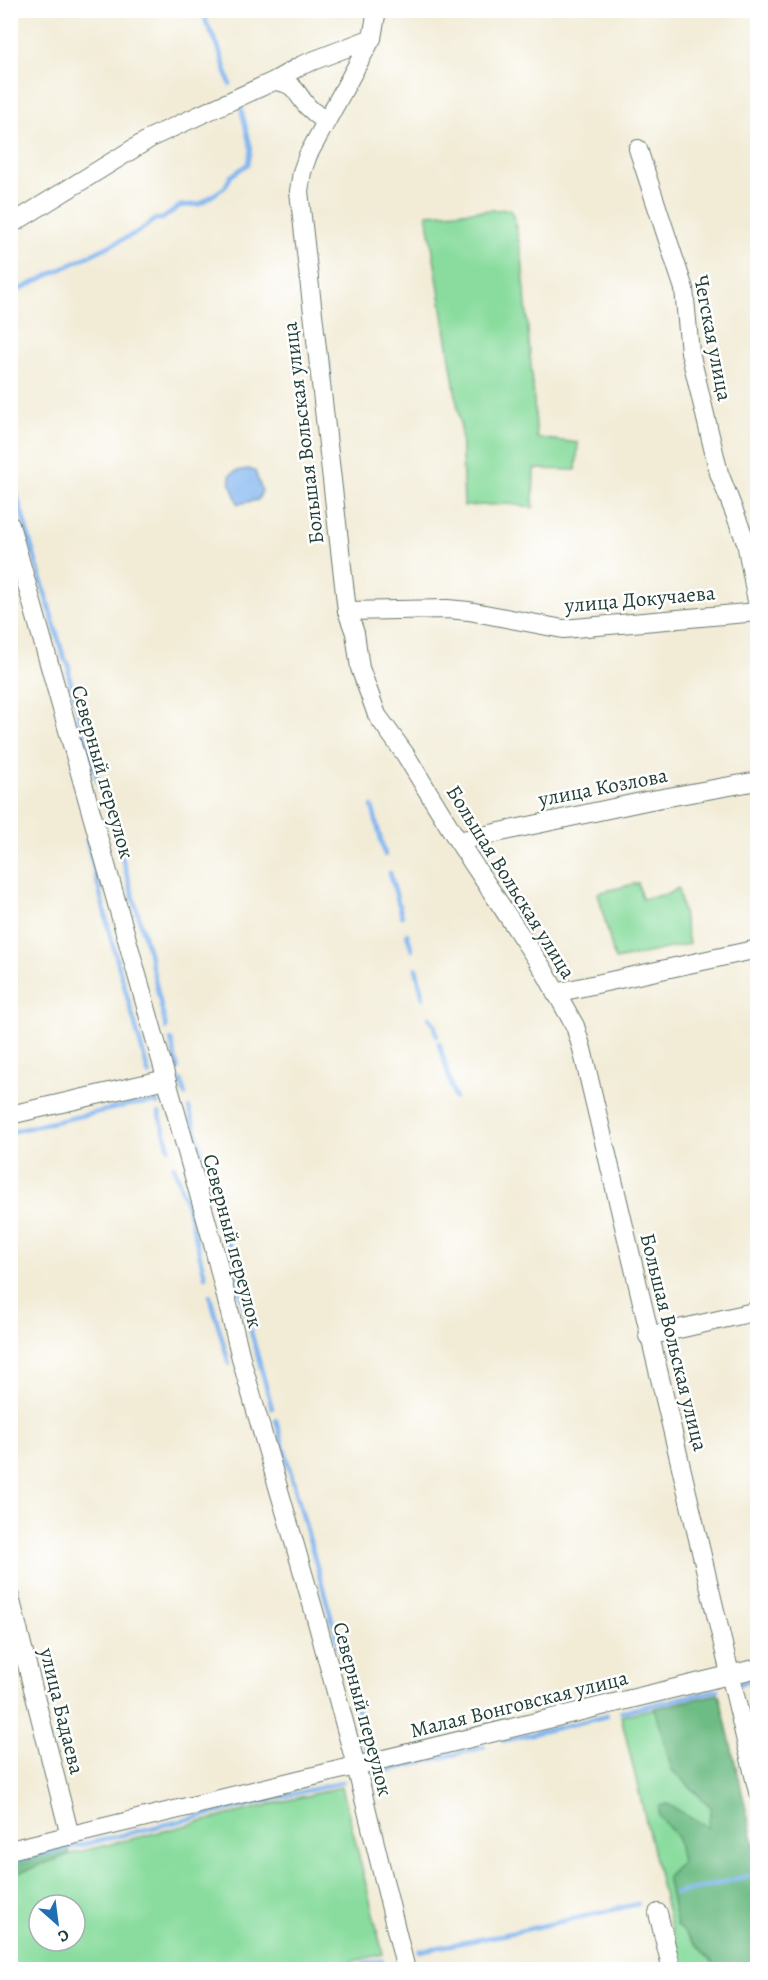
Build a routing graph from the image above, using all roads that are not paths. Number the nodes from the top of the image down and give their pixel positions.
1 (377, 10) edge
2 (372, 38) junction
3 (274, 81) junction
4 (325, 122) junction
5 (638, 149) dead end
6 (10, 225) edge
7 (10, 525) edge
8 (758, 607) edge
9 (347, 611) junction
10 (758, 612) edge
11 (758, 781) edge
12 (458, 841) junction
13 (758, 949) edge
14 (555, 993) junction
15 (166, 1079) junction
16 (10, 1115) edge
17 (758, 1311) edge
18 (648, 1336) junction
19 (10, 1597) edge
20 (758, 1668) edge
21 (729, 1675) junction
22 (356, 1766) junction
23 (758, 1792) edge
24 (70, 1836) junction
25 (10, 1850) edge
26 (658, 1913) dead end
27 (406, 1970) edge
28 (672, 1970) edge

1 - 2 street, Большая Вольская улица
2 - 3 street
2 - 4 street, Большая Вольская улица
3 - 4 street
3 - 6 street
4 - 9 street, Большая Вольская улица
5 - 8 street, Чегская улица
7 - 15 street, Северный переулок
9 - 10 street, улица Докучаева
9 - 12 street, Большая Вольская улица
11 - 12 street, улица Козлова
12 - 14 street, Большая Вольская улица
13 - 14 street
14 - 18 street, Большая Вольская улица
15 - 16 street
15 - 22 street, Северный переулок
17 - 18 street
18 - 21 street, Большая Вольская улица
19 - 24 street, улица Бадаева
20 - 21 street, Малая Вонговская улица
21 - 22 street, Малая Вонговская улица
21 - 23 street, Большая Вольская улица
22 - 24 street, Малая Вонговская улица
22 - 27 street, Северный переулок
24 - 25 street, Малая Вонговская улица
26 - 28 street

